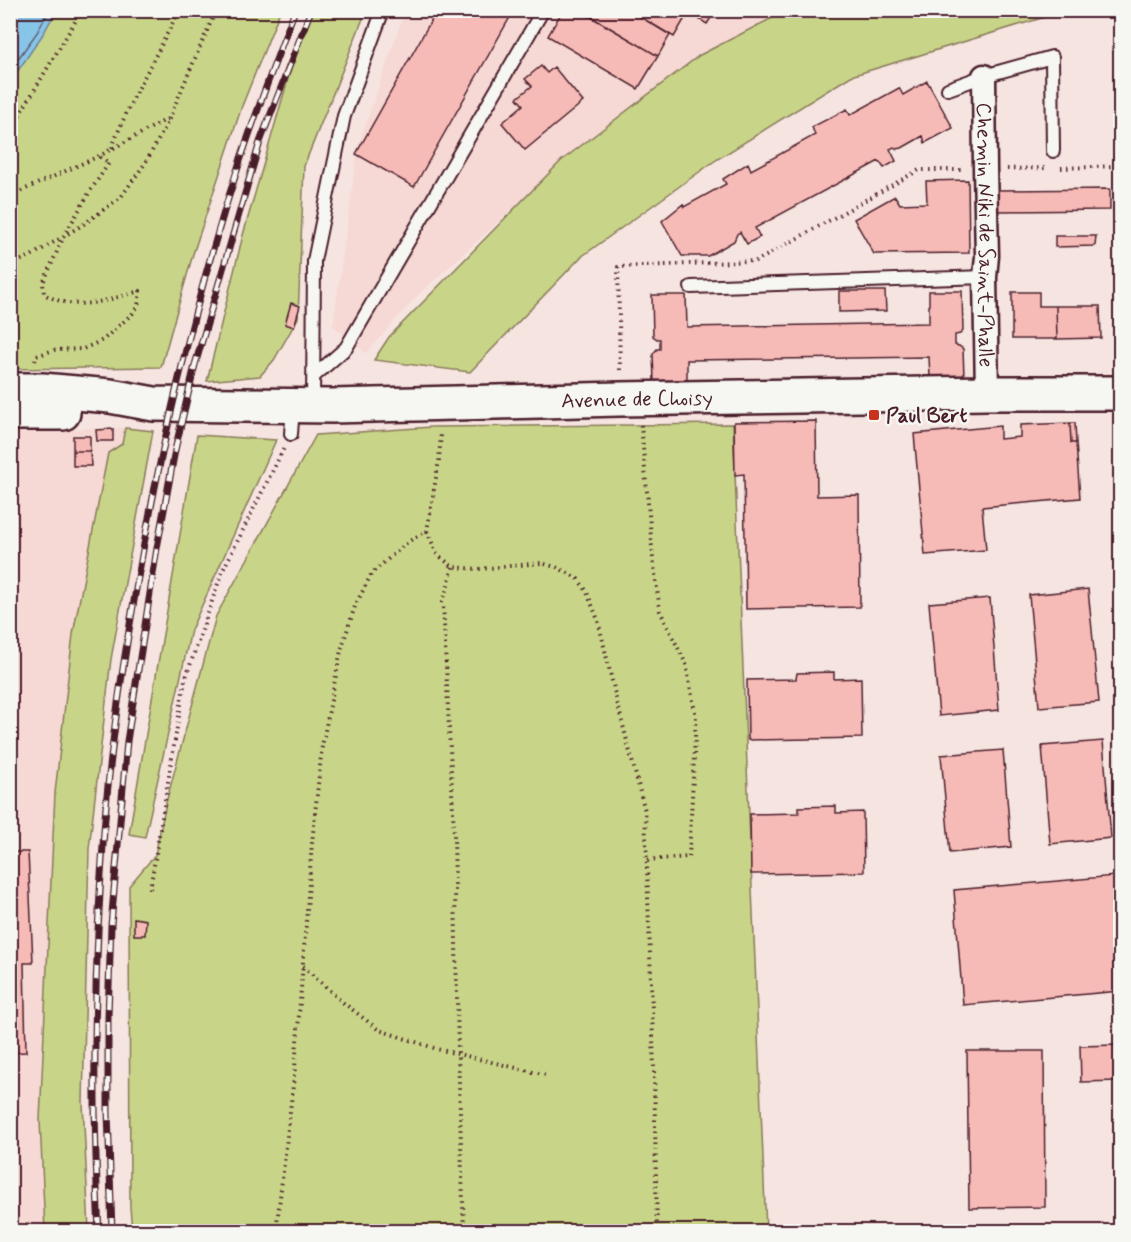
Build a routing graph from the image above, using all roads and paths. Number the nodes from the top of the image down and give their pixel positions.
1 (82, 10) edge
2 (179, 10) edge
3 (216, 10) edge
4 (383, 10) edge
5 (543, 10) edge
6 (984, 76) junction
7 (948, 89) dead end
8 (171, 117) junction
9 (10, 130) edge
10 (112, 149) junction
11 (1053, 151) dead end
12 (99, 156) junction
13 (1120, 166) edge
14 (985, 169) junction
15 (10, 196) edge
16 (65, 234) junction
17 (10, 265) edge
18 (985, 277) junction
19 (691, 287) dead end
20 (34, 364) dead end
21 (10, 390) edge
22 (987, 393) junction
23 (1120, 393) edge
24 (620, 399) junction
25 (154, 404) junction
26 (444, 404) junction
27 (303, 405) junction
28 (10, 413) edge
29 (427, 531) junction
30 (453, 567) junction
31 (646, 860) junction
32 (150, 889) dead end
33 (303, 966) junction
34 (458, 1054) junction
35 (546, 1075) dead end
36 (276, 1232) edge
37 (464, 1232) edge
38 (657, 1232) edge

1 - 9 path
2 - 10 path
3 - 8 path
4 - 27 lane
5 - 27 lane
6 - 7 lane
6 - 11 lane
6 - 14 street, Chemin Niki de Saint-Phalle
8 - 10 path
8 - 16 path
10 - 12 path
12 - 15 path
12 - 16 path
13 - 14 path
14 - 18 street, Chemin Niki de Saint-Phalle
14 - 24 path
16 - 17 path
16 - 20 path
18 - 19 lane
18 - 22 street, Chemin Niki de Saint-Phalle
21 - 25 main road, Avenue de Choisy
22 - 23 main road, Avenue de Choisy
22 - 24 main road, Avenue de Choisy
24 - 26 main road, Avenue de Choisy
24 - 31 path
25 - 27 main road, Avenue de Choisy
25 - 28 main road, Avenue de Choisy
26 - 27 main road, Avenue de Choisy
26 - 29 path
27 - 32 path
29 - 30 path
29 - 33 path
30 - 31 path
30 - 34 path
31 - 38 path
33 - 34 path
33 - 36 path
34 - 35 path
34 - 37 path

